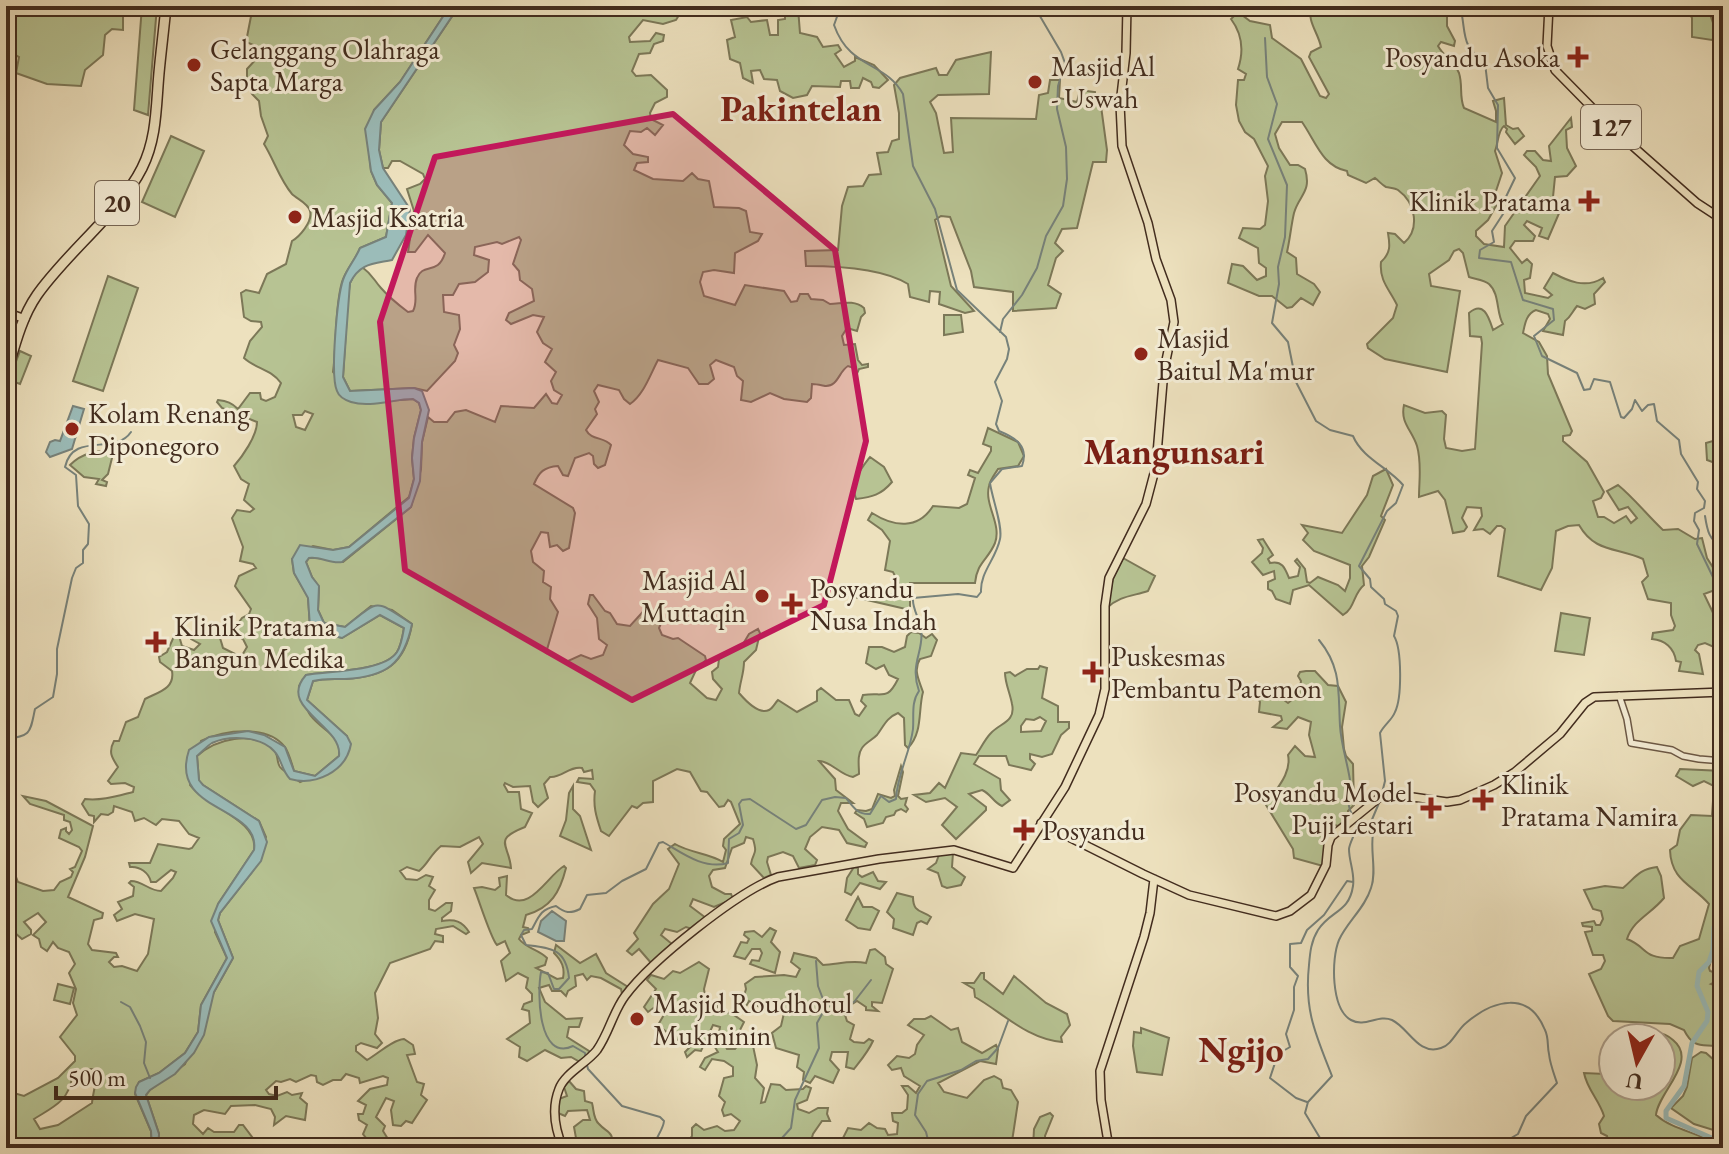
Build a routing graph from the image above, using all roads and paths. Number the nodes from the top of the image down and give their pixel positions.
1 (164, 6) edge
2 (1127, 6) edge
3 (1549, 6) edge
4 (1723, 220) edge
5 (6, 312) edge
6 (22, 318) junction
7 (6, 358) edge
8 (6, 375) edge
9 (1723, 692) edge
10 (1619, 695) junction
11 (1723, 761) edge
12 (1041, 823) junction
13 (1154, 879) junction
14 (563, 1148) edge
15 (1109, 1148) edge

1 - 6 highway, 20
2 - 12 main road
3 - 4 main road, 127
5 - 6 main road
6 - 7 highway, 20
6 - 8 highway, 20
9 - 10 main road
10 - 11 street
10 - 13 main road
12 - 13 main road
12 - 14 main road
13 - 15 main road

